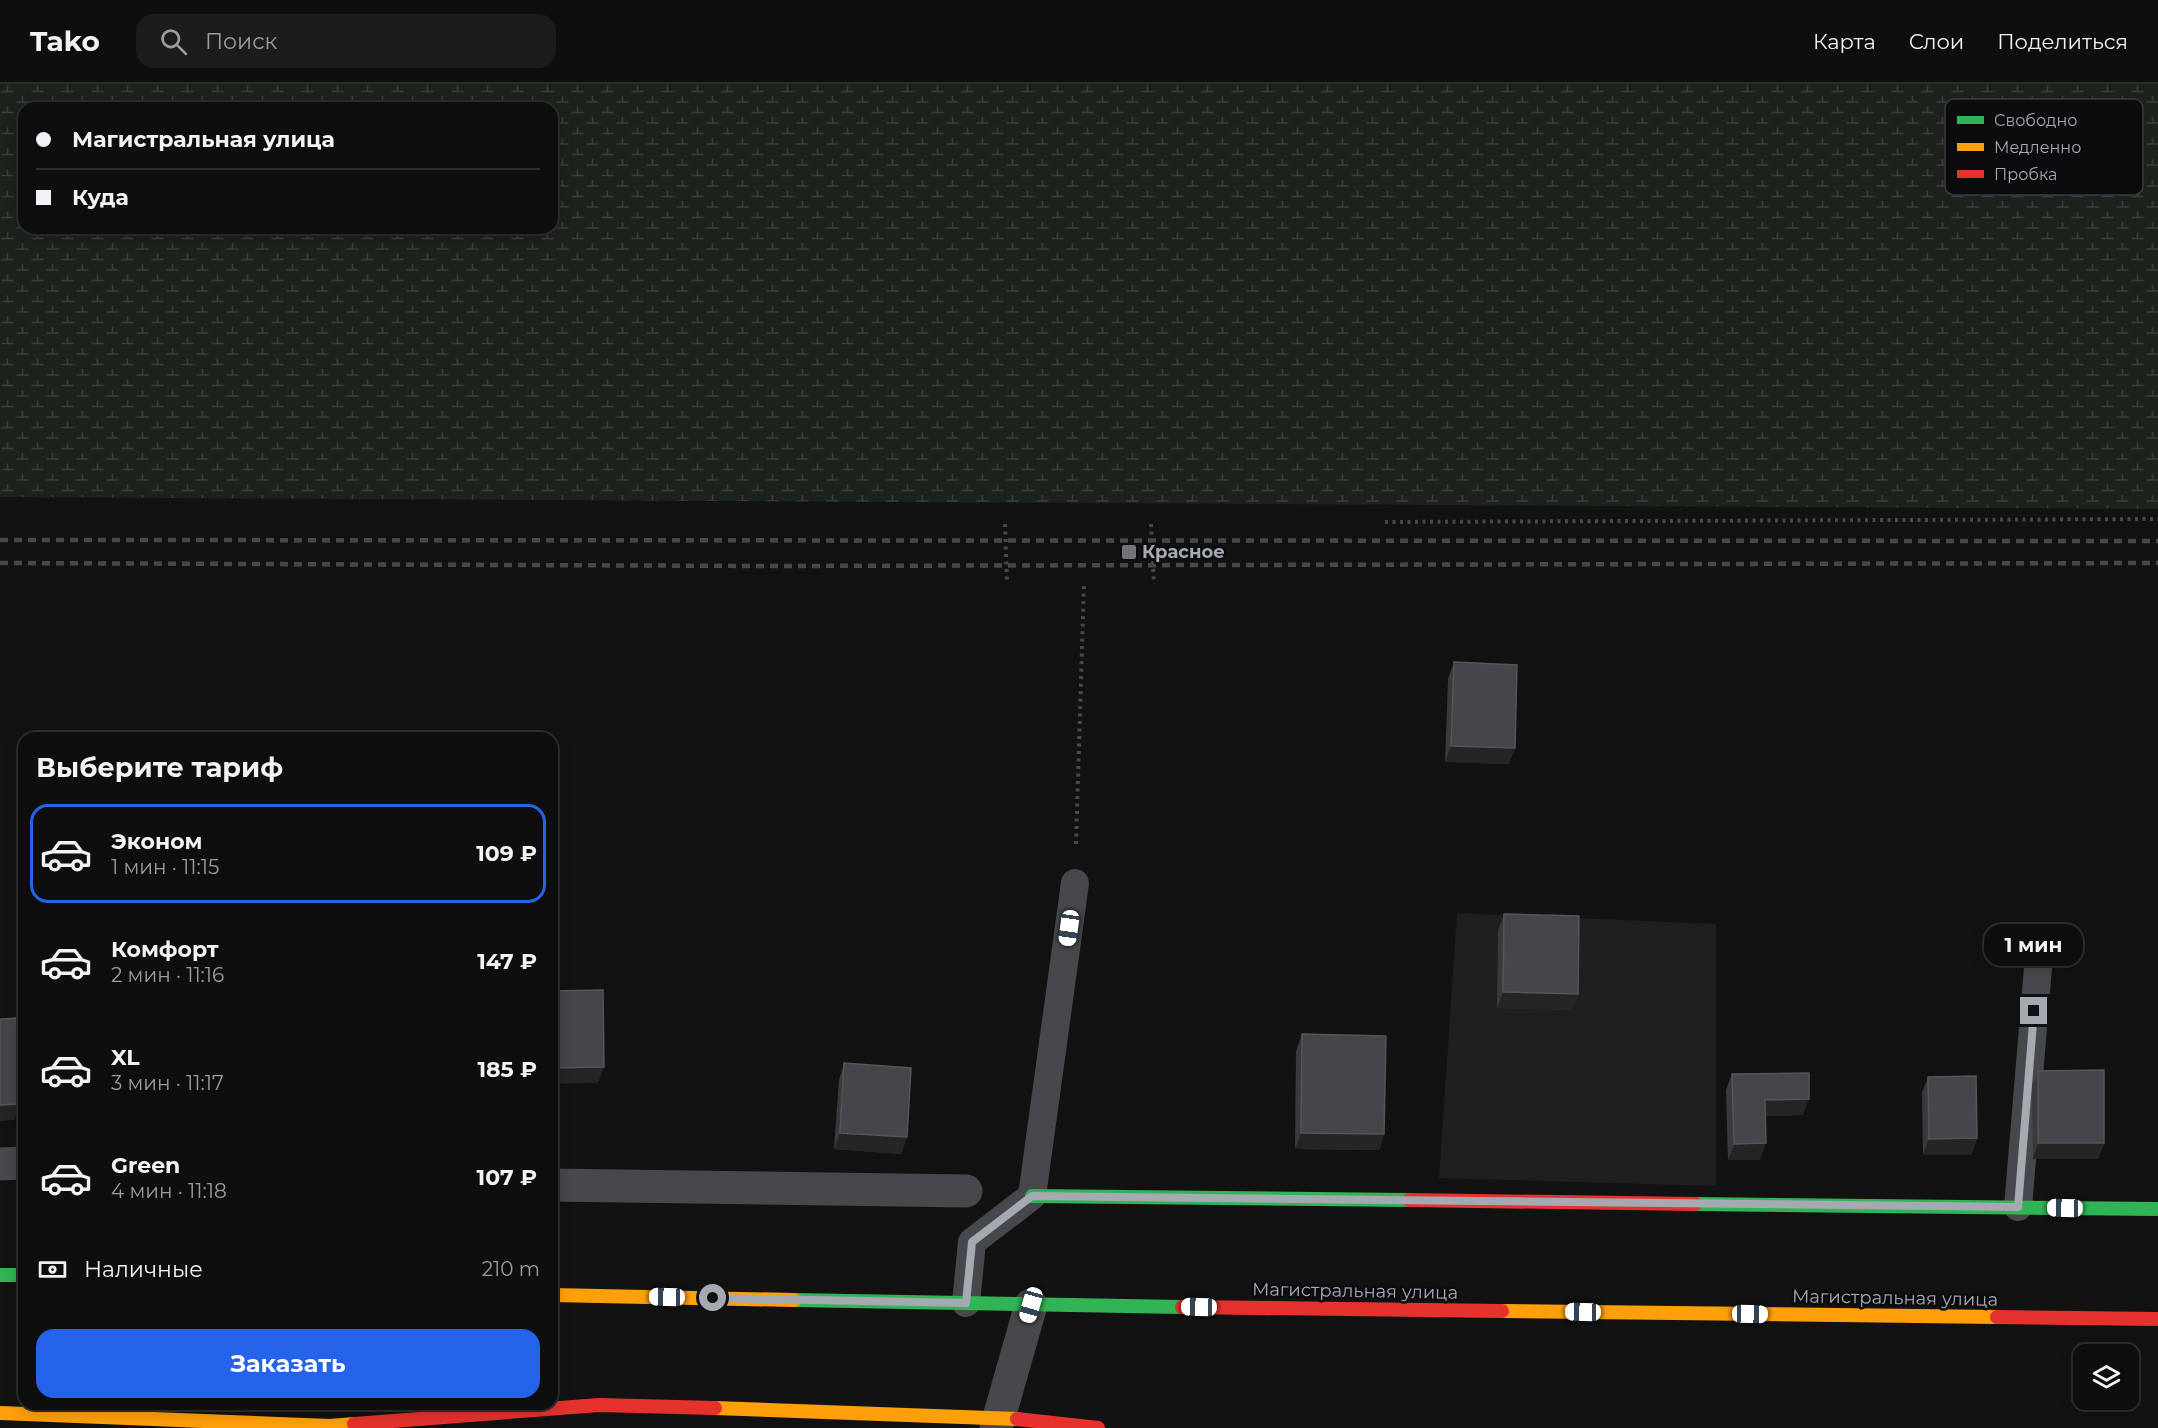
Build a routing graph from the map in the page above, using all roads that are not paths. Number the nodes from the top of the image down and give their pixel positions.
1 (1075, 883) road end
2 (2038, 968) dead end
3 (18, 1163) edge
4 (0, 1164) edge
5 (558, 1185) edge
6 (966, 1191) dead end
7 (1032, 1196) junction
8 (2018, 1207) junction
9 (2158, 1209) edge
10 (0, 1275) edge
11 (18, 1275) edge
12 (558, 1295) edge
13 (966, 1303) junction
14 (1031, 1305) junction
15 (2158, 1319) edge
16 (558, 1408) edge
17 (535, 1410) edge
18 (0, 1413) edge
19 (998, 1422) edge
20 (1098, 1428) edge

1 - 7 lane
2 - 8 lane
3 - 4 street
5 - 6 street
7 - 8 street
7 - 13 lane
8 - 9 street
10 - 11 street
12 - 13 street, Магистральная улица
13 - 14 street, Магистральная улица
14 - 15 street, Магистральная улица
14 - 19 street
16 - 19 street
17 - 18 street
19 - 20 street

